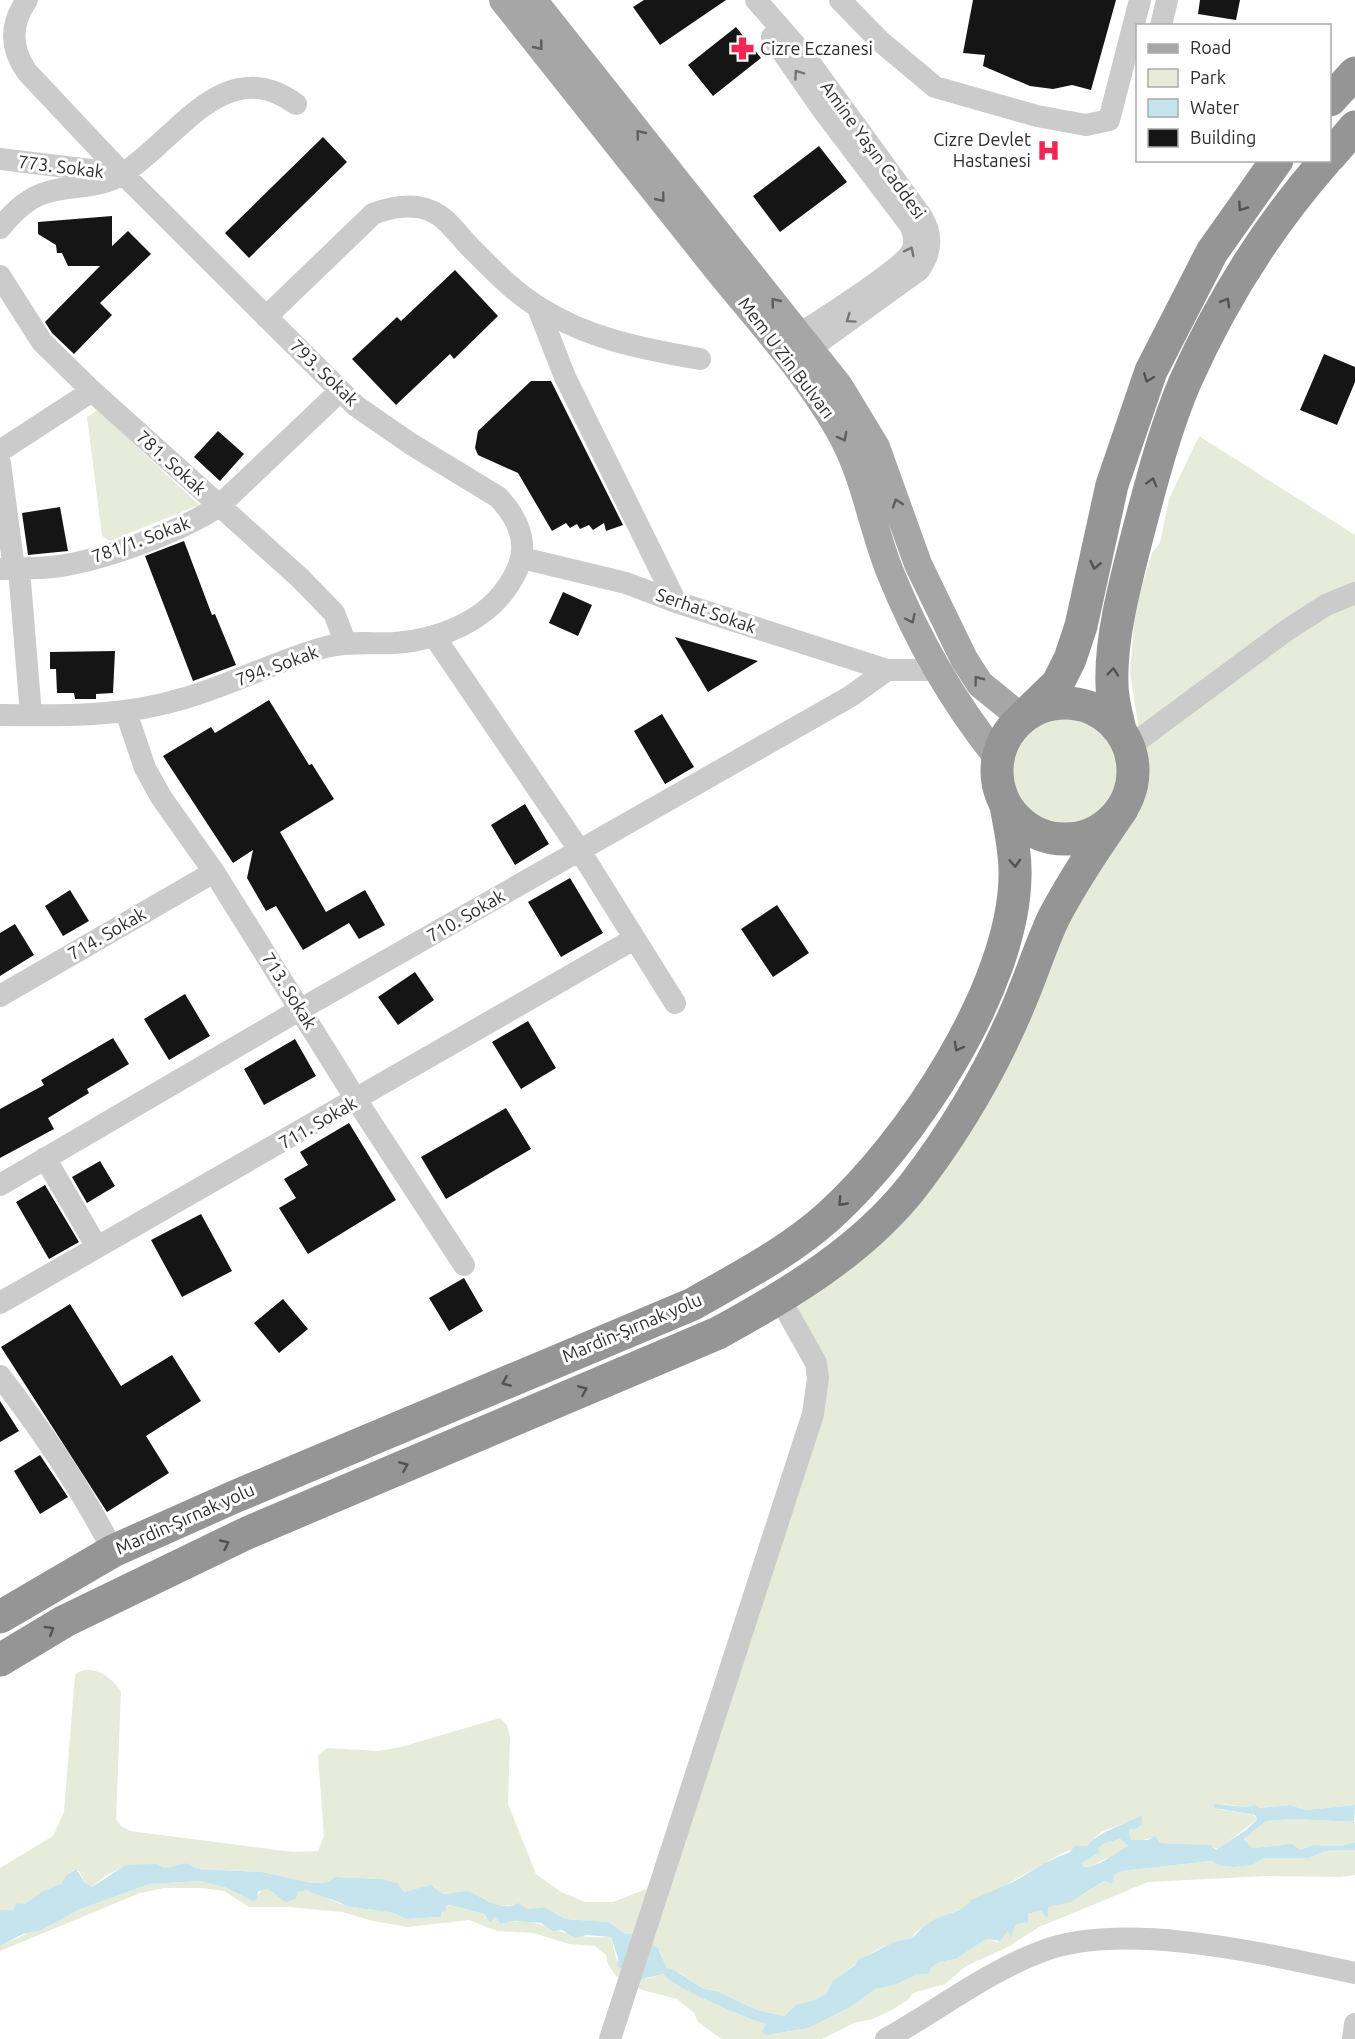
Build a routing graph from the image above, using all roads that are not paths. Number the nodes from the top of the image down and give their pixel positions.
1 (27, 0) edge
2 (503, 0) edge
3 (533, 0) edge
4 (755, 0) edge
5 (840, 0) edge
6 (1140, 0) edge
7 (1167, 0) edge
8 (1161, 24) edge
9 (1355, 73) edge
10 (1331, 98) edge
11 (297, 104) dead end
12 (1355, 128) edge
13 (1331, 154) edge
14 (0, 159) edge
15 (1277, 162) edge
16 (1324, 162) edge
17 (123, 174) junction
18 (0, 228) edge
19 (0, 276) edge
20 (538, 308) junction
21 (266, 317) junction
22 (795, 348) junction
23 (700, 358) dead end
24 (92, 391) junction
25 (340, 391) junction
26 (0, 451) edge
27 (0, 463) edge
28 (219, 506) junction
29 (522, 558) junction
30 (11, 569) edge
31 (1355, 593) edge
32 (676, 602) junction
33 (435, 636) junction
34 (346, 644) junction
35 (887, 670) junction
36 (937, 670) junction
37 (126, 712) junction
38 (0, 715) edge
39 (31, 715) junction
40 (1022, 718) junction
41 (1124, 739) junction
42 (998, 758) junction
43 (1006, 805) junction
44 (1122, 809) junction
45 (580, 851) junction
46 (214, 872) junction
47 (634, 939) junction
48 (0, 996) edge
49 (675, 1003) dead end
50 (301, 1009) junction
51 (357, 1101) junction
52 (45, 1158) junction
53 (0, 1185) edge
54 (98, 1247) junction
55 (464, 1265) dead end
56 (780, 1299) junction
57 (0, 1303) edge
58 (0, 1376) edge
59 (113, 1551) junction
60 (0, 1617) edge
61 (0, 1660) edge
62 (1355, 1973) edge
63 (1355, 2024) edge
64 (610, 2039) edge
65 (886, 2039) edge
66 (1353, 2039) edge

1 - 17 street, 793. Sokak
2 -> 22 main road, Mem U Zin Bulvarı
22 -> 3 main road, Mem U Zin Bulvarı
4 - 22 street, Amine Yaşın Caddesi
5 - 6 street
7 - 8 street
9 - 10 highway
11 - 17 street
12 - 13 highway
14 - 17 street, 773. Sokak
15 -> 40 highway
41 -> 16 highway
17 - 18 street
17 - 21 street, 793. Sokak
19 - 24 street, 781. Sokak
20 - 21 street
20 - 23 street
20 - 32 street
21 - 25 street, 793. Sokak
22 -> 36 main road, Mem U Zin Bulvarı
40 -> 22 main road, Mem U Zin Bulvarı
24 - 26 street
24 - 28 street, 781. Sokak
25 - 28 street, 781/1. Sokak
25 - 29 street, 793. Sokak
27 - 30 street
28 - 30 street, 781/1. Sokak
28 - 34 street, 781. Sokak
29 - 32 street, Serhat Sokak
29 - 33 street, 794. Sokak
30 - 39 street
31 - 41 street
32 - 35 street, Serhat Sokak
33 - 34 street, 794. Sokak
33 - 45 street
34 - 37 street, 794. Sokak
35 - 36 street
35 - 45 street, 710. Sokak
36 - 42 main road, Mem U Zin Bulvarı
37 - 39 street, 794. Sokak
37 - 46 street, 713. Sokak
38 - 39 street, 794. Sokak
40 - 41 highway
40 - 42 highway
41 - 44 highway
42 - 43 highway
43 - 44 highway
43 -> 59 highway, Mardin-Şırnak yolu
44 - 56 highway
45 - 47 street
45 - 50 street, 710. Sokak
46 - 48 street, 714. Sokak
46 - 50 street, 713. Sokak
47 - 49 street
47 - 51 street, 711. Sokak
50 - 51 street, 713. Sokak
50 - 52 street, 710. Sokak
51 - 54 street, 711. Sokak
51 - 55 street, 713. Sokak
52 - 53 street, 710. Sokak
52 - 54 street
54 - 57 street, 711. Sokak
61 -> 56 highway
56 - 64 street
58 - 59 street
59 - 60 highway, Mardin-Şırnak yolu
62 - 65 street
63 - 66 street

